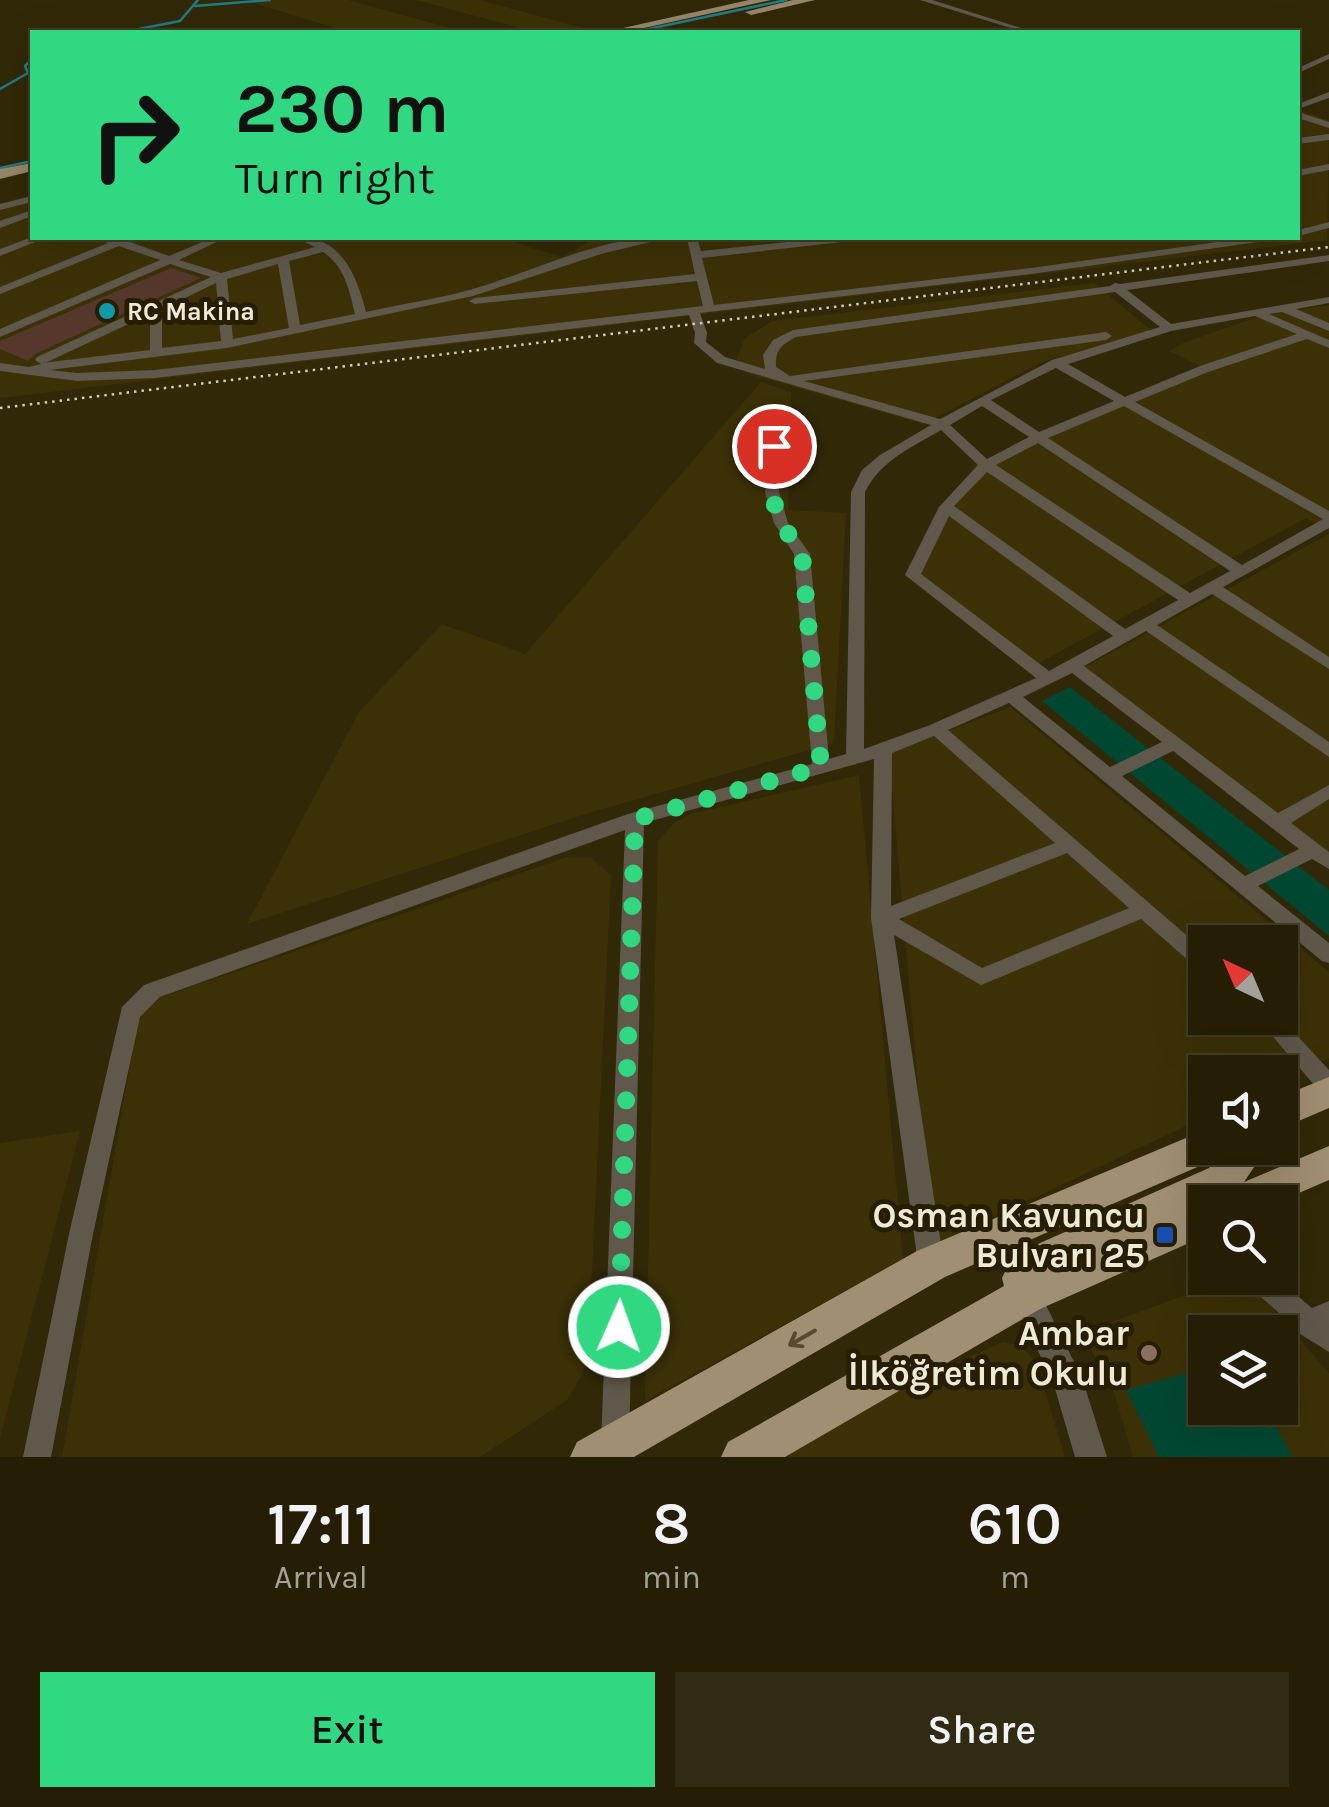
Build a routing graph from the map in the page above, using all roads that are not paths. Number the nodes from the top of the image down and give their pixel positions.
1 (765, 0) edge
2 (809, 0) edge
3 (924, 0) edge
4 (621, 30) edge
5 (666, 30) edge
6 (1023, 30) edge
7 (1329, 56) edge
8 (1300, 70) edge
9 (1327, 97) edge
10 (1300, 110) edge
11 (1300, 112) edge
12 (1329, 125) edge
13 (1327, 136) edge
14 (1300, 141) edge
15 (30, 155) edge
16 (0, 162) edge
17 (30, 167) edge
18 (1329, 167) edge
19 (1300, 173) edge
20 (0, 174) edge
21 (30, 200) edge
22 (4, 206) edge
23 (30, 212) edge
24 (30, 214) edge
25 (0, 225) edge
26 (1329, 225) edge
27 (1300, 232) edge
28 (35, 240) edge
29 (124, 240) edge
30 (215, 240) edge
31 (306, 240) edge
32 (652, 240) edge
33 (728, 240) edge
34 (811, 240) edge
35 (1168, 240) edge
36 (1251, 240) edge
37 (694, 246) edge
38 (328, 248) junction
39 (1180, 250) junction
40 (0, 254) edge
41 (1132, 256) junction
42 (1329, 258) edge
43 (169, 260) junction
44 (283, 260) junction
45 (221, 277) junction
46 (701, 277) junction
47 (1164, 280) junction
48 (1115, 286) junction
49 (0, 291) edge
50 (474, 297) junction
51 (1329, 300) edge
52 (156, 307) junction
53 (1281, 308) junction
54 (709, 309) junction
55 (693, 311) junction
56 (1254, 312) junction
57 (360, 316) junction
58 (1329, 327) edge
59 (1169, 328) junction
60 (295, 330) junction
61 (0, 333) edge
62 (1307, 335) junction
63 (483, 336) junction
64 (227, 344) junction
65 (1329, 344) edge
66 (156, 352) junction
67 (1056, 363) junction
68 (0, 370) edge
69 (17, 371) junction
70 (784, 379) junction
71 (982, 400) junction
72 (1125, 402) junction
73 (776, 410) dead end
74 (942, 424) junction
75 (1038, 437) junction
76 (986, 465) junction
77 (946, 507) junction
78 (1329, 519) edge
79 (1241, 571) junction
80 (1212, 587) junction
81 (1189, 600) junction
82 (1146, 624) junction
83 (1124, 636) junction
84 (1324, 655) edge
85 (1074, 664) junction
86 (1048, 678) junction
87 (1012, 696) junction
88 (936, 729) junction
89 (1176, 743) junction
90 (882, 750) junction
91 (1329, 751) edge
92 (855, 757) junction
93 (821, 767) junction
94 (1109, 775) junction
95 (1329, 791) edge
96 (635, 819) junction
97 (1278, 821) junction
98 (1069, 845) junction
99 (1322, 856) edge
100 (1243, 885) junction
101 (1144, 910) junction
102 (882, 918) junction
103 (1188, 948) edge
104 (1329, 955) edge
105 (1283, 1035) edge
106 (1329, 1089) edge
107 (1298, 1104) edge
108 (1188, 1153) edge
109 (1329, 1162) edge
110 (1235, 1165) edge
111 (1277, 1185) edge
112 (1188, 1227) edge
113 (931, 1264) junction
114 (1026, 1294) junction
115 (1283, 1295) edge
116 (1318, 1318) edge
117 (1329, 1340) edge
118 (604, 1450) edge
119 (37, 1457) edge
120 (743, 1457) edge
121 (1091, 1457) edge

1 - 4 main road
2 - 5 main road
3 - 6 street
7 - 8 street
9 - 10 street
11 - 12 street
13 - 14 street
15 - 16 main road
17 - 20 main road
18 - 19 street
21 - 22 street
22 - 23 street
24 - 25 street
26 - 27 street
28 - 40 street
29 - 43 street
29 - 49 street
30 - 43 street
31 - 38 street
32 - 50 street
33 - 37 street
34 - 37 street
35 - 39 street
36 - 39 street
37 - 46 street
38 - 44 street
38 - 57 street
39 - 41 street
41 - 47 street
41 - 54 street
42 - 47 street
43 - 45 street
43 - 61 street
44 - 45 street
44 - 60 street
45 - 52 street
45 - 64 street
46 - 50 street
46 - 54 street
47 - 48 street
48 - 59 street
48 - 70 street
50 - 57 street
50 - 63 street
51 - 53 street
52 - 66 street
52 - 69 street
53 - 56 street
53 - 58 street
54 - 55 street
55 - 63 street
55 - 70 street
56 - 59 street
56 - 62 street
57 - 60 street
59 - 67 street
59 - 70 street
60 - 64 street
62 - 65 street
62 - 72 street
63 - 69 street
64 - 66 street
66 - 69 street
67 - 71 street
67 - 72 street
68 - 69 street
70 - 74 street
71 - 74 street
71 - 75 street
72 - 75 street
72 - 78 street
73 - 93 street
74 - 76 street
74 - 92 street
75 - 76 street
75 - 79 street
76 - 77 street
76 - 81 street
77 - 83 street
77 - 86 street
78 - 79 street
79 - 80 street
80 - 81 street
80 - 84 street
81 - 82 street
82 - 83 street
82 - 91 street
83 - 85 street
85 - 86 street
85 - 89 street
86 - 87 street
87 - 88 street
87 - 94 street
88 - 90 street
88 - 98 street
89 - 94 street
89 - 97 street
90 - 92 street
90 - 102 street
92 - 93 street
93 - 96 street
94 - 100 street
95 - 97 street
96 - 118 street
96 - 119 street
97 - 99 street
98 - 101 street
98 - 102 street
99 - 100 street
100 - 104 street
101 - 102 street
101 - 103 street
102 - 113 street
105 - 106 street
106 - 107 highway
108 - 113 highway
109 - 111 highway
110 - 114 highway
112 - 114 highway
113 -> 118 highway
114 - 120 highway
114 - 121 street
115 - 116 street
116 - 117 street

